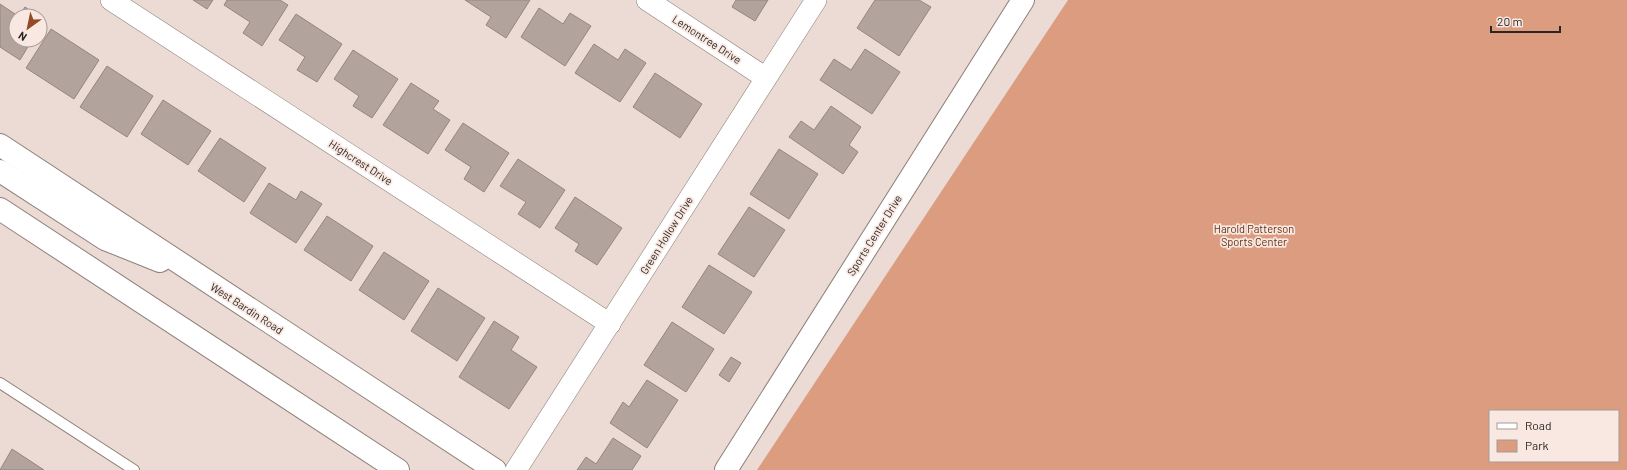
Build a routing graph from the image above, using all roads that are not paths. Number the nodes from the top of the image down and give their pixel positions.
1 (112, 0) edge
2 (647, 0) edge
3 (816, 0) edge
4 (1023, 0) edge
5 (766, 78) junction
6 (0, 145) edge
7 (0, 171) edge
8 (0, 209) edge
9 (205, 280) junction
10 (610, 324) junction
11 (0, 383) edge
12 (134, 470) edge
13 (398, 470) edge
14 (495, 470) edge
15 (516, 470) edge
16 (726, 470) edge

1 - 10 street, Highcrest Drive
2 - 5 street, Lemontree Drive
3 - 5 street, Green Hollow Drive
4 - 16 main road, Sports Center Drive
5 - 10 street, Green Hollow Drive
6 - 9 main road, West Bardin Road
7 - 9 main road
8 - 13 main road
9 - 14 main road, West Bardin Road
10 - 15 street, Green Hollow Drive
11 - 12 lane

